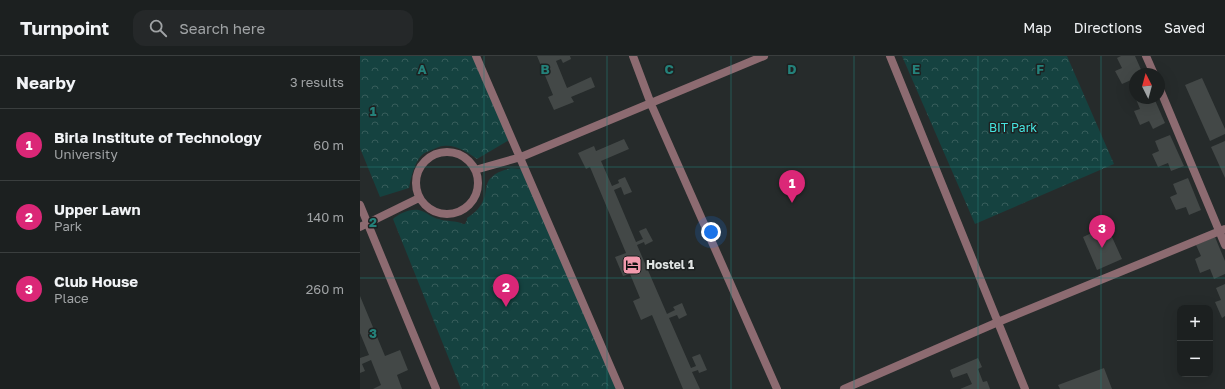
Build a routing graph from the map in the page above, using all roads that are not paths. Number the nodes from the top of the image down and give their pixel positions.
1 (476, 56) edge
2 (632, 56) edge
3 (764, 56) edge
4 (890, 56) edge
5 (1146, 56) edge
6 (1151, 68) edge
7 (1165, 101) edge
8 (651, 104) junction
9 (521, 158) junction
10 (475, 170) junction
11 (419, 198) junction
12 (360, 205) edge
13 (368, 224) junction
14 (360, 227) edge
15 (1222, 230) edge
16 (1225, 245) edge
17 (998, 322) junction
18 (436, 389) edge
19 (620, 389) edge
20 (777, 389) edge
21 (844, 389) edge
22 (1026, 389) edge

1 - 9 street
2 - 8 street
3 - 8 street
4 - 17 street
5 - 6 street
7 - 15 street
8 - 9 street
8 - 20 street
9 - 10 street
9 - 19 street
10 - 11 street
10 - 11 street
11 - 13 street
12 - 13 street
13 - 14 street
13 - 18 street
15 - 16 street
15 - 17 street
17 - 21 street
17 - 22 street

